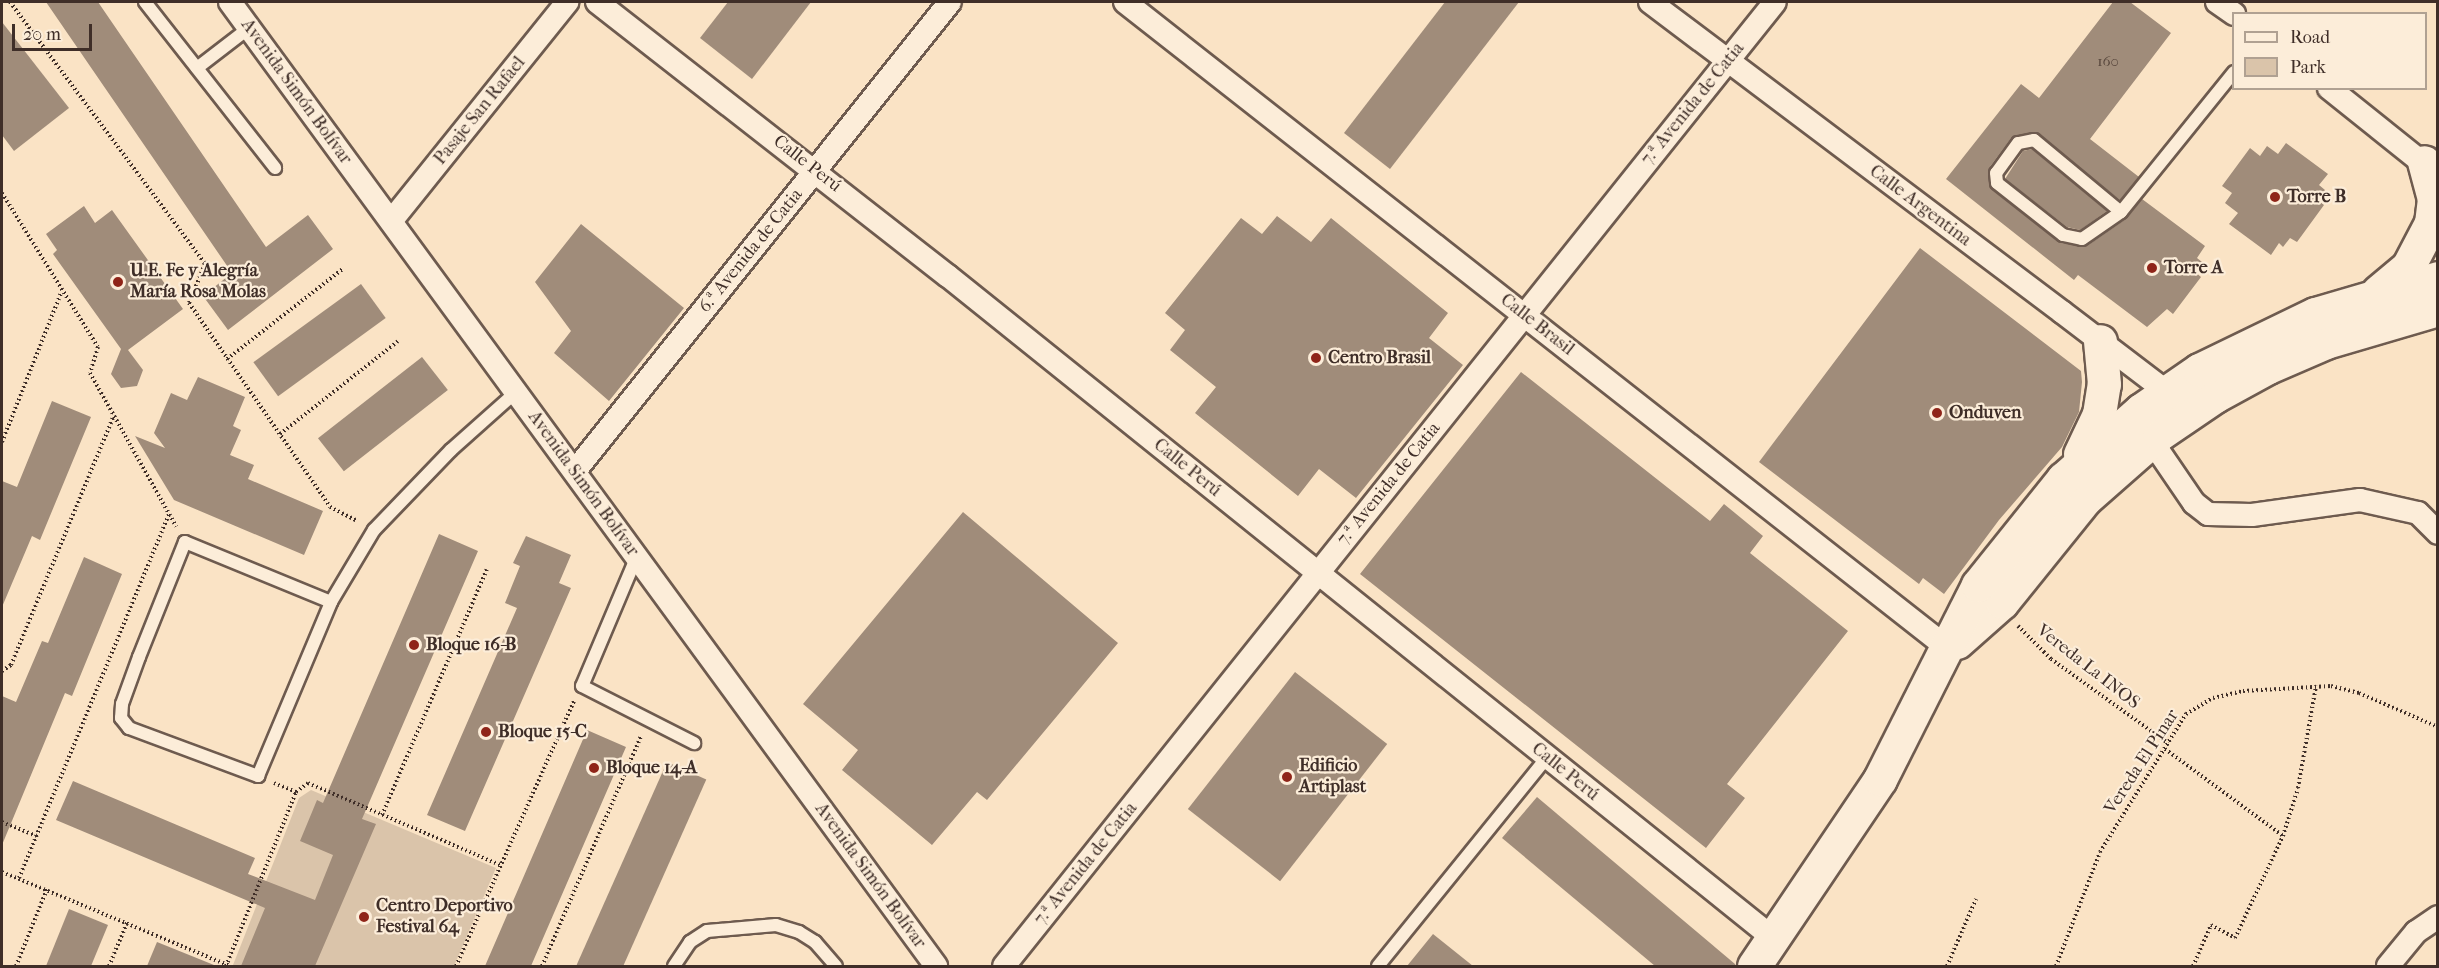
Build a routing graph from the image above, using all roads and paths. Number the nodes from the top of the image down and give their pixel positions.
1 (10, 2) edge
2 (145, 2) edge
3 (230, 2) edge
4 (567, 2) edge
5 (597, 2) edge
6 (950, 2) edge
7 (1125, 2) edge
8 (1650, 2) edge
9 (1774, 2) edge
10 (2217, 2) edge
11 (2232, 13) edge
12 (249, 28) junction
13 (1726, 62) junction
14 (197, 68) junction
15 (2232, 74) edge
16 (2332, 90) edge
17 (275, 168) dead end
18 (2431, 169) edge
19 (815, 171) junction
20 (2, 193) edge
21 (2121, 212) junction
22 (392, 220) junction
23 (344, 268) dead end
24 (2438, 279) edge
25 (61, 293) junction
26 (2374, 296) junction
27 (2438, 309) edge
28 (1524, 315) junction
29 (2332, 324) junction
30 (398, 341) dead end
31 (2100, 341) junction
32 (228, 359) junction
33 (516, 392) junction
34 (2175, 404) junction
35 (114, 415) junction
36 (280, 434) junction
37 (2151, 440) junction
38 (2, 442) edge
39 (574, 471) junction
40 (2063, 479) junction
41 (169, 514) junction
42 (375, 530) junction
43 (2438, 533) edge
44 (185, 543) junction
45 (637, 556) junction
46 (487, 569) dead end
47 (1318, 573) junction
48 (331, 602) junction
49 (2002, 603) junction
50 (1949, 649) junction
51 (2, 671) edge
52 (582, 686) junction
53 (2316, 686) junction
54 (647, 721) junction
55 (2438, 727) edge
56 (694, 743) dead end
57 (2168, 744) junction
58 (2165, 749) junction
59 (1547, 757) junction
60 (382, 815) junction
61 (2, 822) edge
62 (36, 836) junction
63 (2283, 836) junction
64 (500, 865) junction
65 (2, 872) edge
66 (19, 878) junction
67 (47, 889) junction
68 (1976, 899) dead end
69 (2438, 917) edge
70 (126, 923) junction
71 (1773, 938) junction
72 (16, 966) edge
73 (109, 966) edge
74 (228, 966) edge
75 (456, 966) edge
76 (542, 966) edge
77 (674, 966) edge
78 (836, 966) edge
79 (936, 966) edge
80 (1004, 966) edge
81 (1378, 966) edge
82 (1755, 966) edge
83 (1947, 966) edge
84 (2056, 966) edge
85 (2193, 966) edge
86 (2388, 966) edge

1 - 32 path
2 - 14 lane
3 - 12 street, Avenida Simón Bolívar
4 - 22 street, Pasaje San Rafael
5 - 19 street, Calle Perú
6 - 19 street, 6.ª Avenida de Catia
7 - 28 street, Calle Brasil
8 - 13 street, Calle Argentina
9 - 13 street, 7.ª Avenida de Catia
10 - 11 street
12 - 14 lane
12 - 22 street, Avenida Simón Bolívar
13 - 28 street, 7.ª Avenida de Catia
13 - 31 street, Calle Argentina
14 - 17 lane
15 - 21 lane
16 - 18 street
18 - 26 main road
19 - 39 street, 6.ª Avenida de Catia
19 - 47 street, Calle Perú
20 - 25 path
21 - 21 lane
22 - 33 street, Avenida Simón Bolívar
23 - 32 path
24 - 26 main road
25 - 35 path
25 - 38 path
26 - 29 main road
27 - 29 main road
28 - 47 street, 7.ª Avenida de Catia
28 - 50 street, Calle Brasil
29 - 34 main road
30 - 36 path
31 - 34 street, Calle Argentina
31 - 40 main road
32 - 36 path
33 - 39 street, Avenida Simón Bolívar
33 - 42 lane
34 - 37 main road
34 - 40 main road
35 - 41 path
35 - 51 path
36 - 42 path
37 - 43 street
37 - 49 main road
39 - 45 street, Avenida Simón Bolívar
40 - 50 main road
41 - 44 path
41 - 62 path
42 - 48 lane
44 - 48 lane
44 - 48 lane
45 - 52 lane
45 - 79 street, Avenida Simón Bolívar
46 - 60 path
47 - 59 street, Calle Perú
47 - 80 street, 7.ª Avenida de Catia
49 - 50 main road
49 - 57 path, Vereda La INOS
50 - 71 main road
52 - 54 lane
52 - 64 path
53 - 55 path, Vereda El Pinar
53 - 57 path, Vereda El Pinar
53 - 63 path
54 - 56 lane
54 - 76 path
57 - 58 path, Vereda El Pinar
58 - 63 path
58 - 84 path, Vereda El Pinar
59 - 71 street, Calle Perú
59 - 81 lane
60 - 64 path
60 - 74 path
61 - 62 path
62 - 66 path
63 - 85 path
64 - 75 path
65 - 66 path
66 - 67 path
67 - 70 path
67 - 72 path
68 - 83 path
69 - 86 street
70 - 73 path
70 - 74 path
71 - 82 main road
77 - 78 lane

